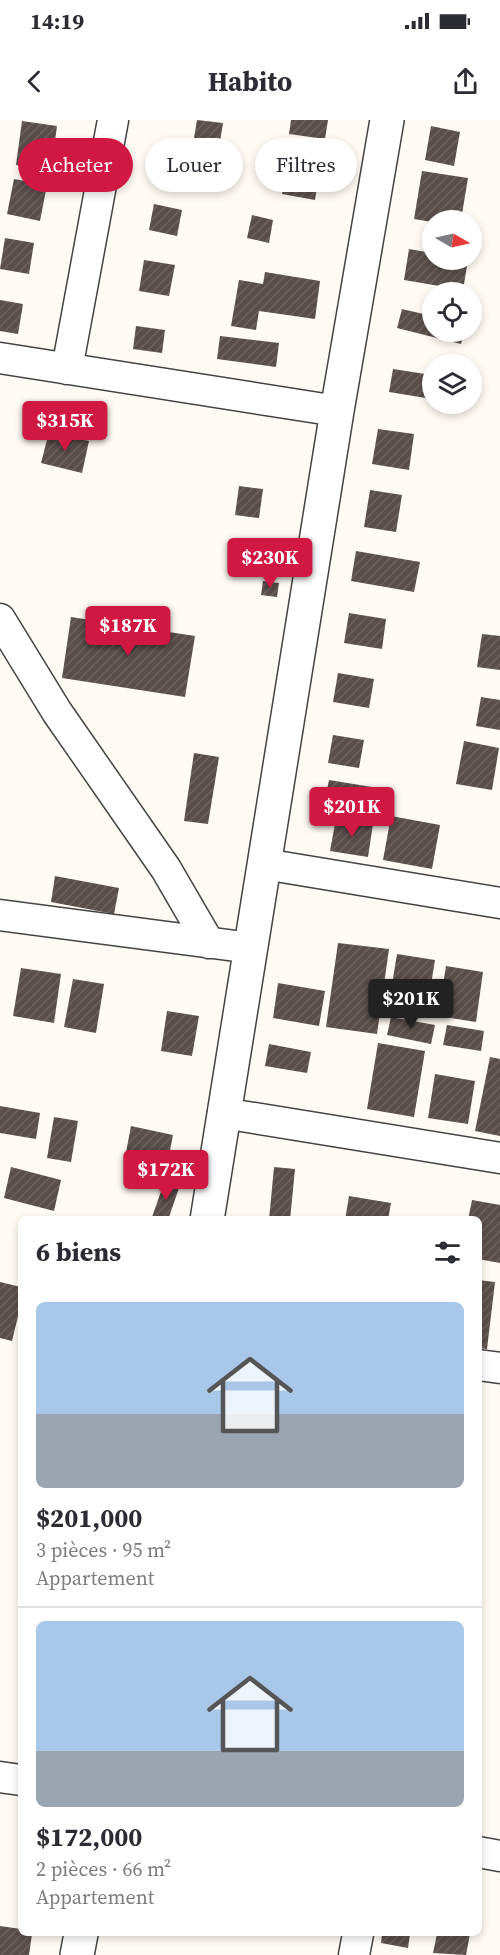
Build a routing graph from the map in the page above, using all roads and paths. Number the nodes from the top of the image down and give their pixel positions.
1 (113, 120) edge
2 (387, 120) edge
3 (0, 358) edge
4 (67, 369) junction
5 (337, 411) junction
6 (0, 619) edge
7 (264, 864) junction
8 (500, 903) edge
9 (0, 915) edge
10 (209, 943) junction
11 (251, 948) junction
12 (223, 1113) junction
13 (500, 1158) edge
14 (208, 1216) edge
15 (482, 1366) edge
16 (500, 1368) edge
17 (0, 1777) edge
18 (18, 1780) edge
19 (482, 1853) edge
20 (500, 1856) edge
21 (81, 1936) edge
22 (358, 1936) edge
23 (77, 1955) edge
24 (354, 1955) edge

1 - 4 street
2 - 5 street
3 - 4 street
4 - 5 street
5 - 7 street
6 - 10 street
7 - 8 street
7 - 11 street
9 - 10 street
10 - 11 street
11 - 12 street
12 - 13 street
12 - 14 street
15 - 16 street
17 - 18 street
19 - 20 street
21 - 23 street
22 - 24 street

